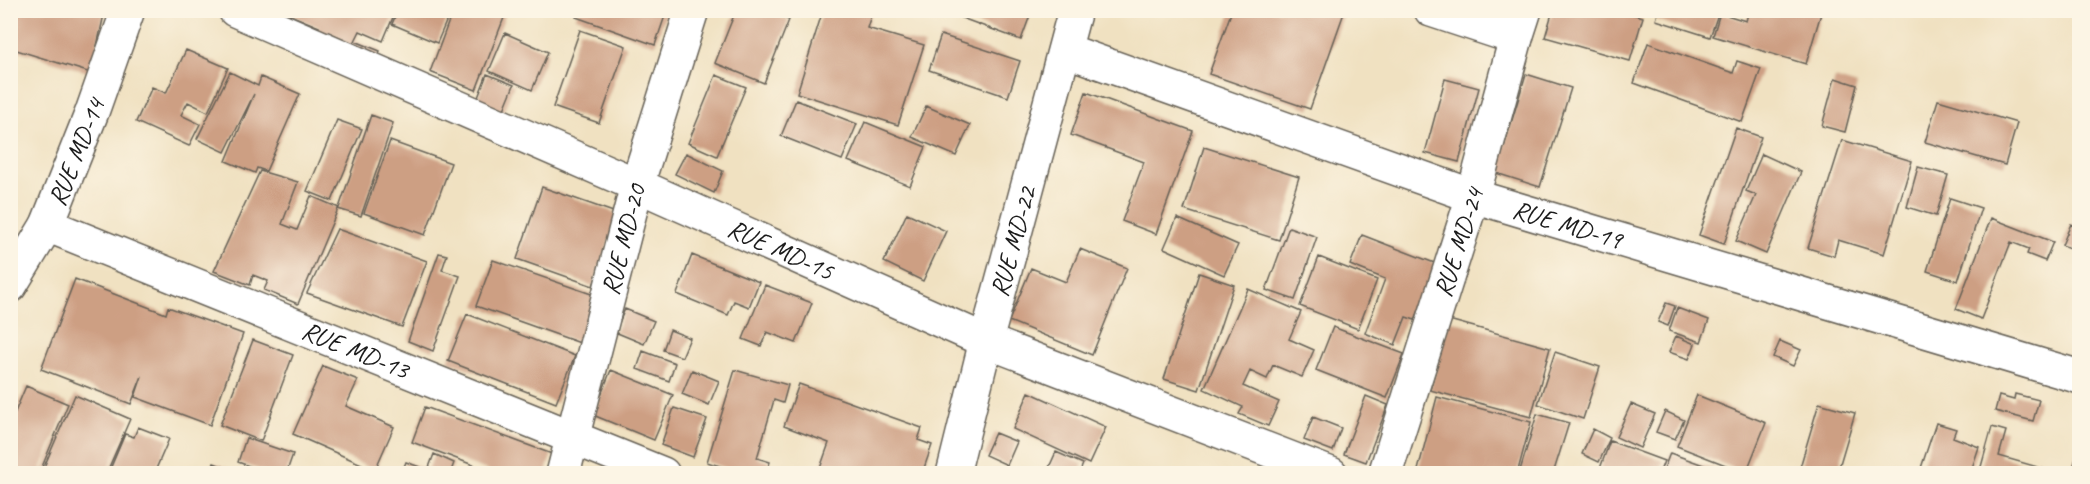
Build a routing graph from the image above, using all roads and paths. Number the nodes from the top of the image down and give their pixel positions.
1 (128, 10) edge
2 (235, 10) edge
3 (692, 10) edge
4 (1075, 10) edge
5 (1431, 10) edge
6 (1521, 24) edge
7 (1065, 50) junction
8 (637, 185) junction
9 (1473, 196) junction
10 (47, 225) junction
11 (10, 286) edge
12 (986, 341) junction
13 (2079, 376) edge
14 (573, 438) junction
15 (563, 474) edge
16 (663, 474) edge
17 (953, 474) edge
18 (1331, 474) edge
19 (1384, 474) edge

1 - 10 street, RUE MD-14
2 - 8 street, RUE MD-15
3 - 8 street, RUE MD-20
4 - 7 street, RUE MD-22
5 - 6 street
6 - 9 street, RUE MD-24
7 - 9 street, RUE MD-19
7 - 12 street, RUE MD-22
8 - 12 street, RUE MD-15
8 - 14 street, RUE MD-20
9 - 13 street, RUE MD-19
9 - 19 street, RUE MD-24
10 - 11 street, RUE MD-14
10 - 14 street, RUE MD-13
12 - 17 street, RUE MD-22
12 - 18 street, RUE MD-15
14 - 15 street, RUE MD-20
14 - 16 street, RUE MD-13

